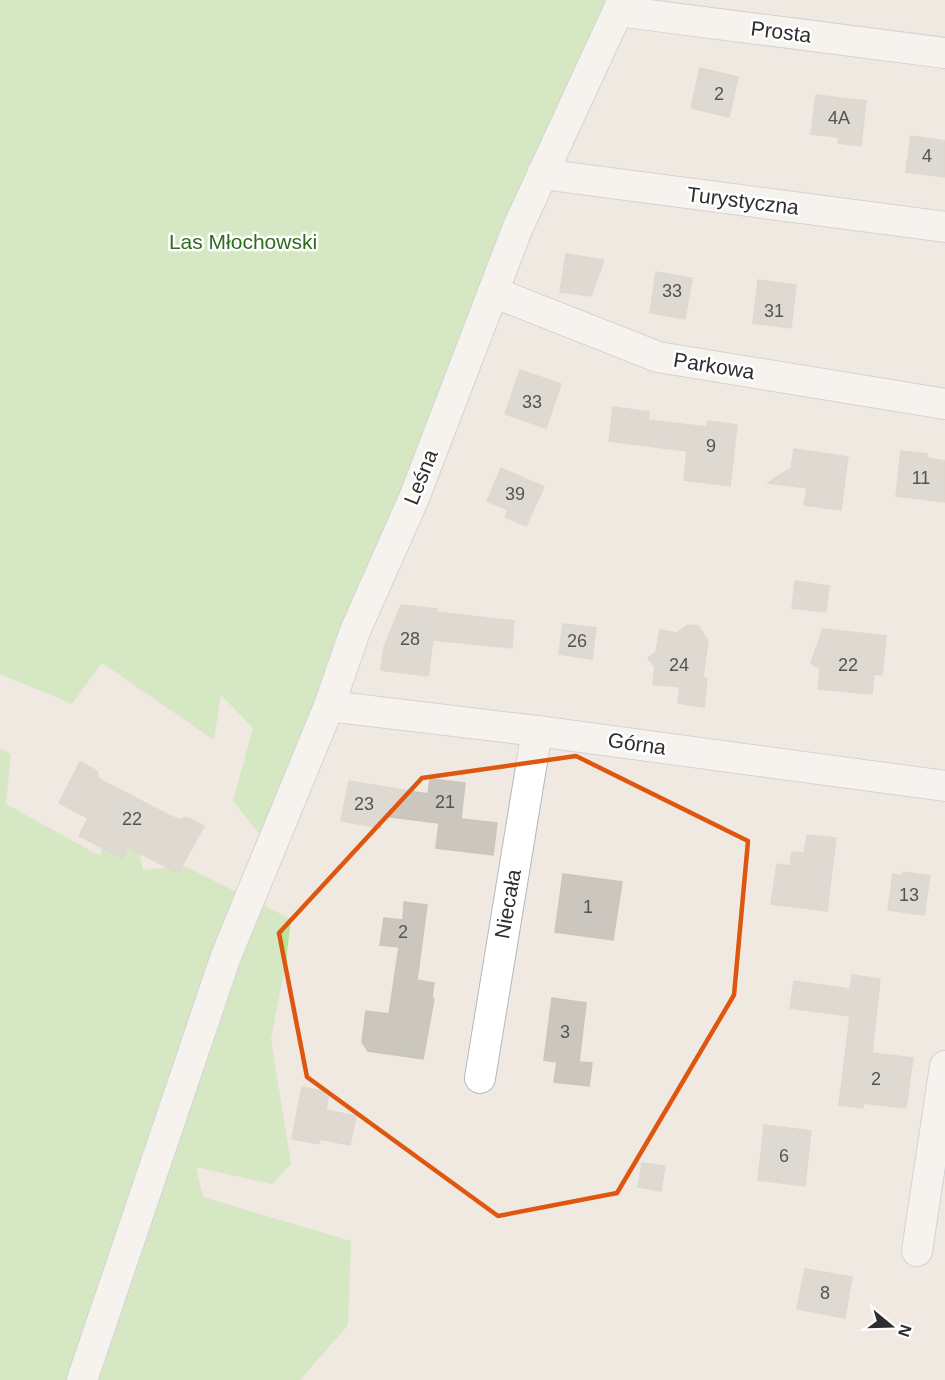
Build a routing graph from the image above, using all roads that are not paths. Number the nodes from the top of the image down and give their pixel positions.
1 (620, 5) edge
2 (945, 53) edge
3 (542, 174) junction
4 (945, 226) edge
5 (493, 292) junction
6 (945, 404) edge
7 (329, 706) junction
8 (537, 730) junction
9 (945, 786) edge
10 (945, 1066) edge
11 (480, 1078) dead end
12 (917, 1251) dead end
13 (82, 1380) edge

1 - 2 street, Prosta
1 - 3 street, Leśna
3 - 4 street, Turystyczna
3 - 5 street, Leśna
5 - 6 street, Parkowa
5 - 7 street, Leśna
7 - 8 street, Górna
7 - 13 street, Leśna
8 - 9 street, Górna
8 - 11 street, Niecała
10 - 12 street

